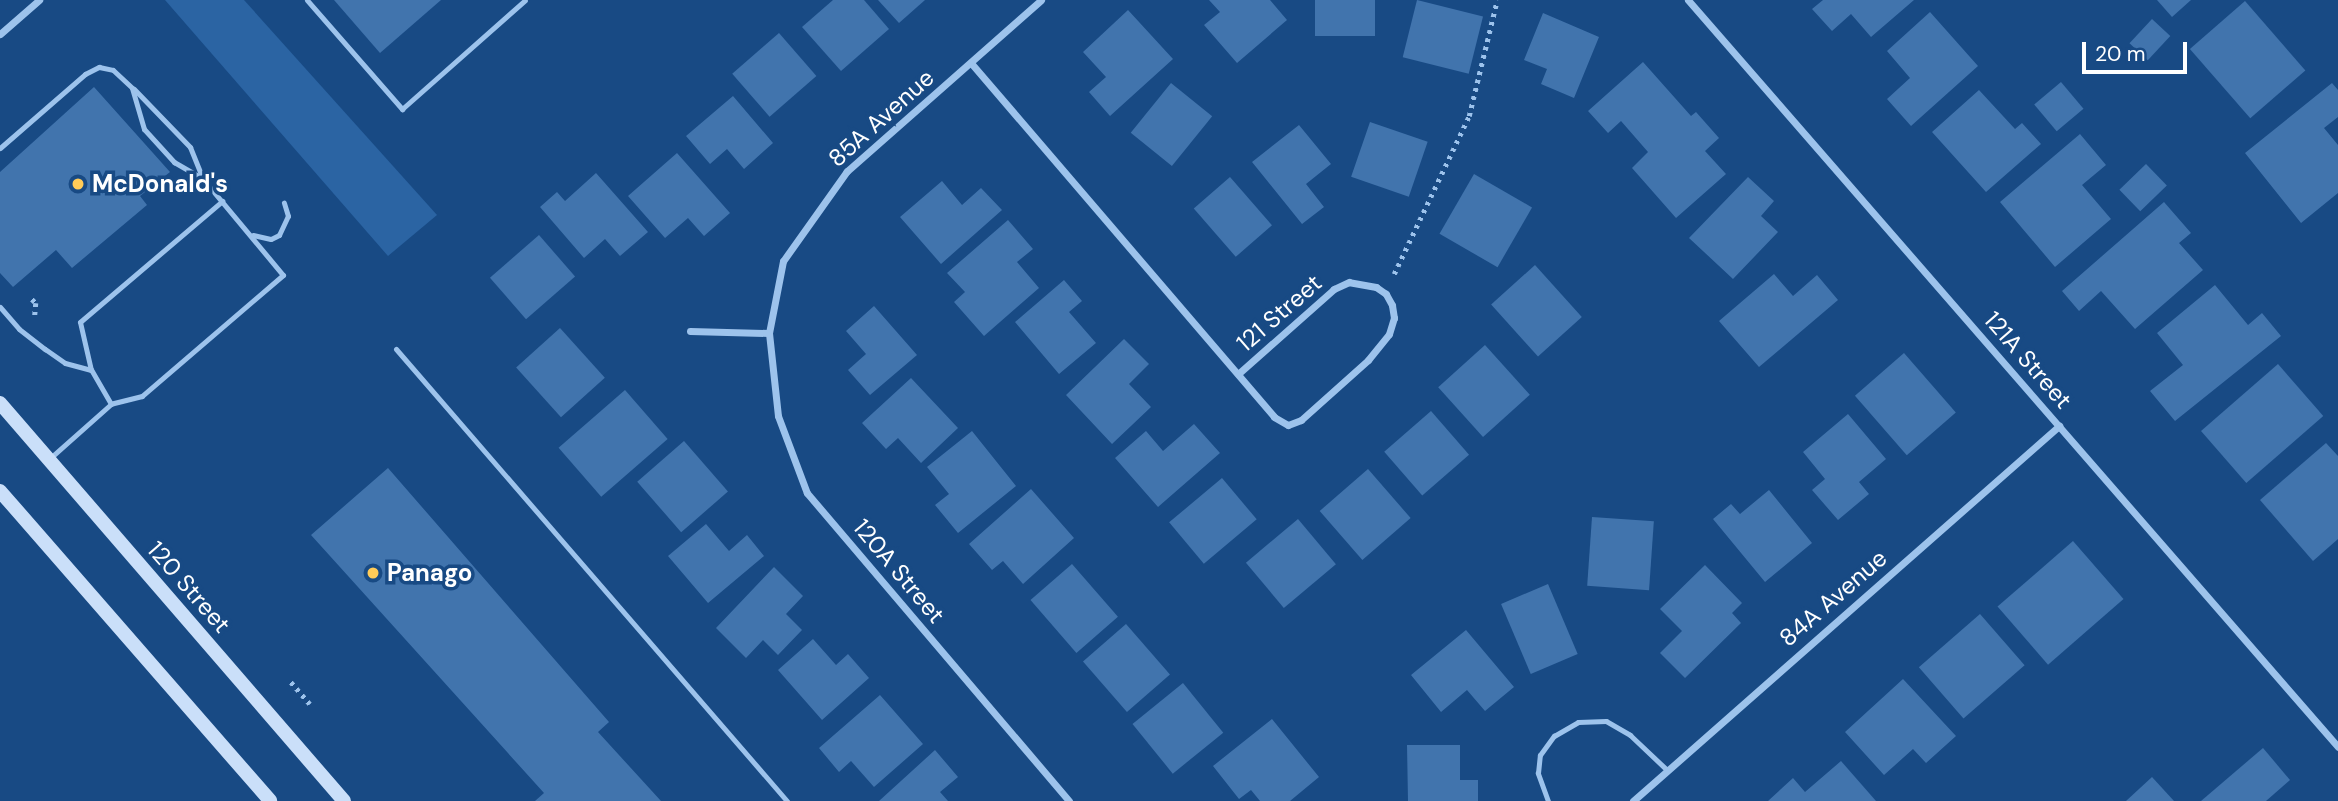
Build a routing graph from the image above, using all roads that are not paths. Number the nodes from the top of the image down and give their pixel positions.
1 (39, 0) edge
2 (307, 0) edge
3 (525, 0) edge
4 (1041, 0) edge
5 (1688, 0) edge
6 (0, 34) edge
7 (971, 63) junction
8 (132, 88) junction
9 (0, 148) edge
10 (203, 179) junction
11 (222, 201) junction
12 (284, 203) dead end
13 (250, 234) junction
14 (0, 307) edge
15 (690, 331) dead end
16 (769, 332) junction
17 (396, 349) dead end
18 (91, 370) junction
19 (1238, 374) junction
20 (0, 403) edge
21 (111, 404) junction
22 (2059, 426) junction
23 (49, 459) junction
24 (0, 491) edge
25 (2338, 747) edge
26 (1666, 769) junction
27 (1065, 800) edge
28 (271, 801) edge
29 (344, 801) edge
30 (787, 801) edge
31 (1548, 801) edge
32 (1633, 801) edge

1 - 6 street
2 - 3 lane
4 - 7 street, 85A Avenue
5 - 22 street, 121A Street
7 - 16 street, 85A Avenue
7 - 19 street, 121 Street
8 - 9 lane
8 - 10 lane
8 - 10 lane
10 - 11 lane
11 - 13 lane
11 - 18 lane
12 - 13 lane
13 - 21 lane
14 - 18 lane
15 - 16 street
16 - 27 street, 120A Street
17 - 30 lane
18 - 21 lane
19 - 19 street, 121 Street
20 - 23 main road, 120 Street
21 - 23 lane
22 - 25 street, 121A Street
22 - 26 street, 84A Avenue
23 - 29 main road, 120 Street
24 - 28 main road
26 - 31 lane
26 - 32 street, 84A Avenue

